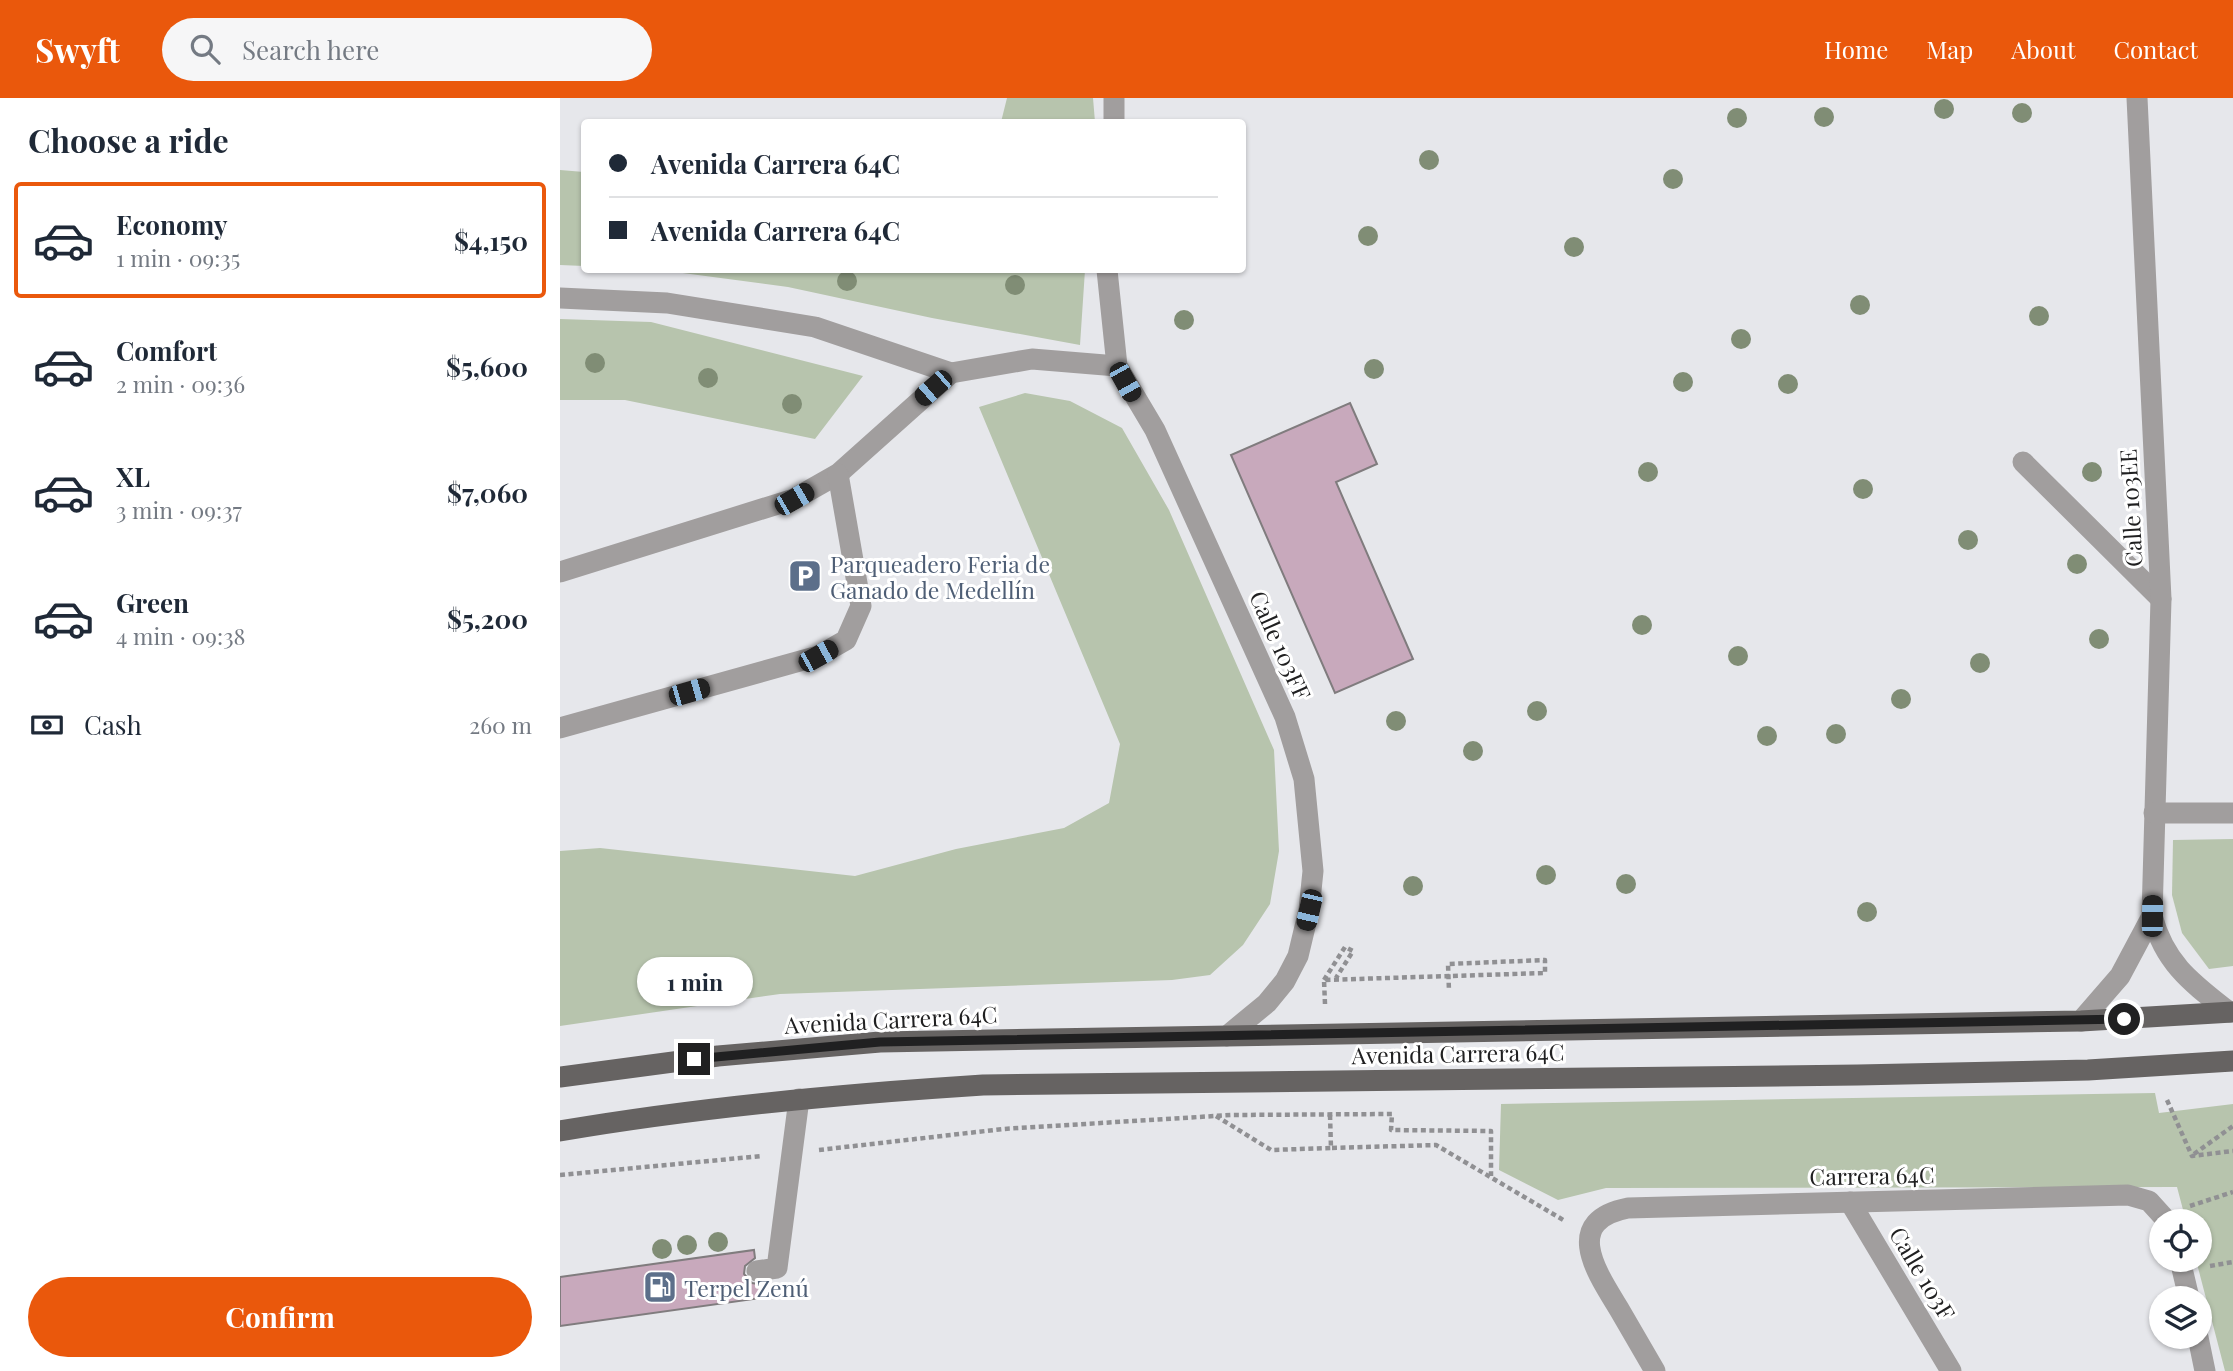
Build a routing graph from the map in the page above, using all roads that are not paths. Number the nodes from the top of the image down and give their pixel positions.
1 (1114, 98) edge
2 (2137, 98) edge
3 (1114, 119) edge
4 (1107, 273) edge
5 (560, 298) edge
6 (1116, 366) junction
7 (951, 373) junction
8 (2023, 462) dead end
9 (838, 474) junction
10 (560, 572) edge
11 (2161, 599) junction
12 (560, 729) edge
13 (2154, 813) junction
14 (2233, 814) edge
15 (2152, 916) junction
16 (2231, 1012) edge
17 (2081, 1021) junction
18 (1227, 1036) junction
19 (2233, 1061) edge
20 (560, 1077) edge
21 (799, 1099) junction
22 (560, 1131) edge
23 (1850, 1202) junction
24 (2156, 1209) edge
25 (757, 1270) dead end
26 (2201, 1349) edge
27 (1655, 1371) edge
28 (1951, 1371) edge
29 (2206, 1371) edge

1 - 3 street
2 - 11 street, Calle 103EE
4 - 6 street, Calle 103FF
5 - 7 street
6 - 7 street
6 - 18 street, Calle 103FF
7 - 9 street
8 - 11 street
9 - 10 street
9 - 12 street
11 - 13 street, Calle 103EE
13 - 14 street
13 - 15 street, Calle 103EE
15 - 16 street, Calle 103EE
15 - 17 street, Calle 103EE
16 - 17 main road, Avenida Carrera 64C
17 - 18 main road, Avenida Carrera 64C
18 - 20 main road, Avenida Carrera 64C
19 - 21 main road, Avenida Carrera 64C
21 - 22 main road, Avenida Carrera 64C
21 - 25 street
23 - 24 street, Carrera 64C
23 - 27 street, Carrera 64C
23 - 28 street, Calle 103F
26 - 29 street

